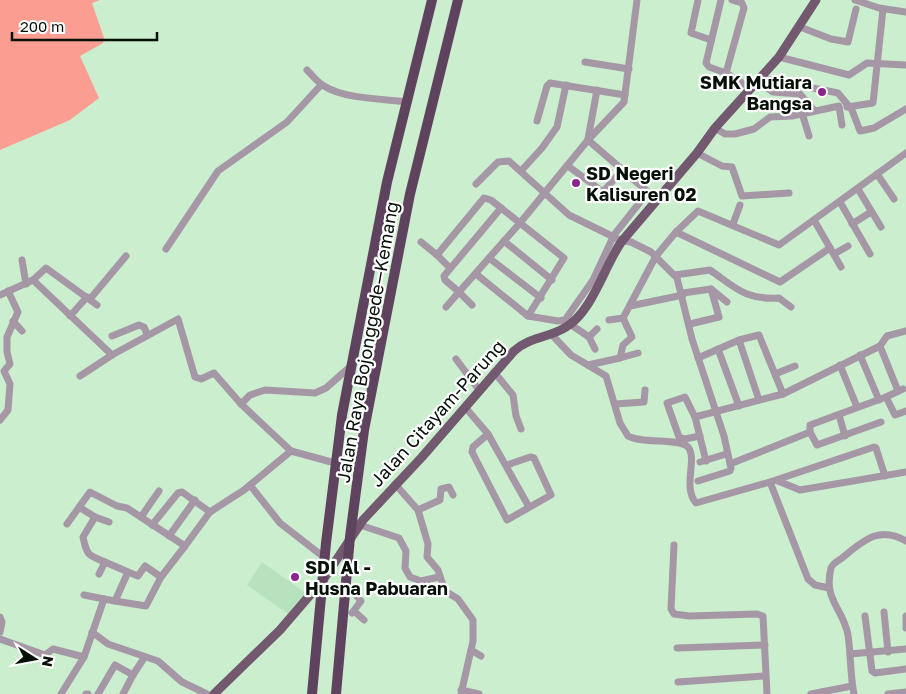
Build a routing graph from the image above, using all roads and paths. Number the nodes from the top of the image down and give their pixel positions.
1 (432, 0) edge
2 (458, 0) edge
3 (637, 0) edge
4 (698, 0) edge
5 (721, 0) edge
6 (732, 0) edge
7 (816, 0) edge
8 (854, 0) edge
9 (856, 9) dead end
10 (883, 9) junction
11 (906, 12) edge
12 (800, 27) junction
13 (711, 40) junction
14 (779, 57) junction
15 (585, 62) dead end
16 (878, 64) junction
17 (906, 65) edge
18 (628, 69) junction
19 (307, 70) dead end
20 (726, 73) junction
21 (757, 83) junction
22 (321, 85) junction
23 (566, 85) junction
24 (598, 90) junction
25 (625, 95) junction
26 (408, 102) junction
27 (839, 106) junction
28 (849, 107) junction
29 (906, 109) edge
30 (814, 110) junction
31 (802, 113) junction
32 (537, 122) dead end
33 (842, 125) dead end
34 (715, 128) junction
35 (809, 136) dead end
36 (588, 140) junction
37 (697, 153) junction
38 (906, 153) edge
39 (568, 166) junction
40 (623, 170) junction
41 (521, 171) junction
42 (877, 174) junction
43 (476, 184) dead end
44 (858, 189) junction
45 (789, 192) dead end
46 (545, 194) junction
47 (894, 199) dead end
48 (840, 202) junction
49 (740, 205) dead end
50 (501, 208) junction
51 (871, 212) junction
52 (814, 220) junction
53 (520, 223) junction
54 (733, 224) junction
55 (852, 224) junction
56 (881, 228) dead end
57 (676, 232) junction
58 (614, 235) junction
59 (504, 241) junction
60 (622, 241) junction
61 (421, 242) dead end
62 (848, 246) dead end
63 (166, 249) dead end
64 (832, 251) junction
65 (870, 254) dead end
66 (437, 255) junction
67 (126, 256) dead end
68 (656, 256) junction
69 (489, 258) junction
70 (22, 260) dead end
71 (841, 266) dead end
72 (450, 268) junction
73 (476, 274) junction
74 (675, 275) junction
75 (552, 280) junction
76 (30, 282) junction
77 (711, 289) junction
78 (8, 291) junction
79 (459, 292) junction
80 (683, 294) junction
81 (0, 295) edge
82 (88, 298) junction
83 (541, 298) junction
84 (727, 302) dead end
85 (97, 305) dead end
86 (472, 305) dead end
87 (630, 306) junction
88 (446, 307) dead end
89 (791, 308) dead end
90 (70, 316) junction
91 (528, 316) junction
92 (623, 318) junction
93 (609, 320) dead end
94 (14, 321) junction
95 (570, 324) junction
96 (690, 324) junction
97 (597, 329) dead end
98 (22, 331) dead end
99 (906, 331) edge
100 (147, 334) junction
101 (551, 334) junction
102 (112, 336) dead end
103 (589, 337) junction
104 (739, 340) junction
105 (880, 346) junction
106 (595, 349) dead end
107 (718, 349) junction
108 (638, 353) dead end
109 (112, 355) junction
110 (860, 355) junction
111 (620, 358) junction
112 (698, 358) junction
113 (456, 359) dead end
114 (588, 365) junction
115 (840, 365) junction
116 (352, 366) junction
117 (795, 366) dead end
118 (494, 372) junction
119 (775, 374) junction
120 (80, 376) dead end
121 (479, 390) junction
122 (645, 390) dead end
123 (783, 394) junction
124 (882, 398) junction
125 (759, 400) junction
126 (241, 404) junction
127 (615, 404) junction
128 (739, 406) junction
129 (465, 407) junction
130 (857, 408) junction
131 (716, 411) junction
132 (906, 412) edge
133 (838, 415) junction
134 (695, 417) junction
135 (0, 420) edge
136 (881, 422) dead end
137 (521, 429) dead end
138 (810, 432) junction
139 (488, 434) junction
140 (700, 436) junction
141 (845, 436) junction
142 (291, 451) junction
143 (726, 454) junction
144 (335, 463) junction
145 (730, 464) junction
146 (507, 465) junction
147 (906, 472) edge
148 (885, 476) junction
149 (698, 481) dead end
150 (778, 481) junction
151 (770, 482) junction
152 (395, 484) junction
153 (250, 485) junction
154 (159, 491) dead end
155 (453, 495) dead end
156 (195, 500) junction
157 (79, 507) junction
158 (529, 507) junction
159 (418, 510) junction
160 (210, 512) junction
161 (94, 517) junction
162 (141, 517) junction
163 (109, 522) dead end
164 (68, 524) dead end
165 (152, 525) junction
166 (360, 525) junction
167 (169, 536) junction
168 (350, 537) junction
169 (906, 541) edge
170 (674, 545) dead end
171 (185, 546) junction
172 (325, 558) junction
173 (105, 562) junction
174 (128, 572) junction
175 (99, 574) dead end
176 (161, 577) junction
177 (440, 577) junction
178 (322, 580) junction
179 (346, 584) junction
180 (829, 588) junction
181 (84, 595) dead end
182 (104, 599) junction
183 (115, 601) junction
184 (884, 612) dead end
185 (865, 616) dead end
186 (906, 616) edge
187 (0, 618) edge
188 (364, 620) dead end
189 (906, 628) edge
190 (0, 632) edge
191 (92, 632) junction
192 (0, 639) edge
193 (765, 645) junction
194 (676, 648) dead end
195 (906, 649) edge
196 (471, 650) junction
197 (888, 652) junction
198 (870, 653) junction
199 (850, 654) junction
200 (481, 656) dead end
201 (84, 657) junction
202 (144, 658) dead end
203 (906, 669) edge
204 (133, 674) junction
205 (765, 676) junction
206 (678, 682) dead end
207 (852, 686) junction
208 (461, 692) edge
209 (906, 692) edge
210 (61, 694) edge
211 (98, 694) edge
212 (123, 694) edge
213 (207, 694) edge
214 (214, 694) edge
215 (312, 694) edge
216 (336, 694) edge
217 (479, 694) edge
218 (767, 694) edge
219 (811, 694) edge
220 (854, 694) edge
221 (888, 694) edge

1 - 26 highway, Jalan Raya Bojonggede—Kemang
2 - 168 highway, Jalan Raya Bojonggede—Kemang
3 - 18 street
4 - 13 street
5 - 13 street
6 - 20 street
7 - 12 main road, Jalan Citayam-Parung
8 - 10 street
9 - 12 street
10 - 11 street
10 - 16 street
12 - 14 main road, Jalan Citayam-Parung
13 - 20 street
14 - 16 street
14 - 21 main road, Jalan Citayam-Parung
15 - 18 street
16 - 17 street
16 - 28 street
18 - 25 street
19 - 22 street
20 - 21 street
21 - 28 street
21 - 30 street
21 - 34 main road, Jalan Citayam-Parung
22 - 26 street
22 - 63 street
23 - 24 street
23 - 32 street
23 - 41 street
24 - 25 street
24 - 36 street
25 - 36 street
26 - 116 highway, Jalan Raya Bojonggede—Kemang
27 - 28 street
27 - 30 street
27 - 33 street
28 - 29 street
30 - 31 street
31 - 34 street
31 - 35 street
34 - 37 main road, Jalan Citayam-Parung
36 - 39 street
36 - 40 street
37 - 45 street
37 - 60 main road, Jalan Citayam-Parung
38 - 42 street
39 - 40 street
39 - 46 street
40 - 58 street
41 - 43 street
41 - 46 street
42 - 44 street
42 - 47 street
44 - 48 street
44 - 51 street
46 - 53 street
46 - 58 street
48 - 52 street
48 - 55 street
49 - 54 street
50 - 53 street
50 - 66 street
50 - 72 street
51 - 55 street
51 - 56 street
52 - 54 street
52 - 64 street
53 - 59 street
53 - 75 street
54 - 57 street
55 - 65 street
57 - 64 street
57 - 68 street
58 - 60 street
58 - 91 street
59 - 69 street
59 - 75 street
60 - 68 street
60 - 95 main road, Jalan Citayam-Parung
61 - 66 street
62 - 64 street
64 - 71 street
66 - 72 street
67 - 82 street
68 - 74 street
68 - 87 street
69 - 73 street
69 - 83 street
70 - 76 street
72 - 79 street
73 - 79 street
73 - 91 street
74 - 80 street
74 - 89 street
75 - 83 street
76 - 78 street
76 - 82 street
76 - 90 street
77 - 80 street
77 - 84 street
77 - 96 street
78 - 81 street
78 - 94 street
79 - 86 street
79 - 88 street
80 - 87 street
80 - 96 street
82 - 85 street
82 - 90 street
83 - 91 street
87 - 92 street
90 - 109 street
92 - 93 street
92 - 111 street
94 - 98 street
94 - 135 street
95 - 101 main road, Jalan Citayam-Parung
95 - 103 street
96 - 112 street
97 - 103 street
99 - 105 street
100 - 102 street
100 - 109 street
100 - 126 street
101 - 114 street
101 - 118 main road, Jalan Citayam-Parung
103 - 106 street
104 - 107 street
104 - 119 street
104 - 125 street
105 - 110 street
105 - 124 street
107 - 112 street
107 - 128 street
108 - 111 street
109 - 120 street
110 - 115 street
110 - 124 street
111 - 114 street
112 - 131 street
113 - 121 street
114 - 127 street
115 - 123 street
115 - 130 street
116 - 126 street
116 - 144 highway, Jalan Raya Bojonggede—Kemang
117 - 119 street
118 - 121 main road, Jalan Citayam-Parung
118 - 137 street
119 - 123 street
121 - 129 main road, Jalan Citayam-Parung
122 - 127 street
123 - 125 street
124 - 130 street
124 - 132 street
125 - 128 street
126 - 142 street
127 - 151 street
128 - 131 street
129 - 139 street
129 - 152 main road, Jalan Citayam-Parung
130 - 133 street
131 - 134 street
131 - 143 street
133 - 138 street
133 - 141 street
134 - 140 street
134 - 140 street
136 - 141 street
138 - 141 street
138 - 145 street
139 - 146 street
139 - 158 street
140 - 143 street
142 - 144 street
142 - 153 street
143 - 145 street
144 - 172 highway, Jalan Raya Bojonggede—Kemang
145 - 149 street
146 - 158 street
146 - 158 street
147 - 148 street
148 - 150 street
148 - 150 street
150 - 151 street
151 - 180 street
152 - 159 street
152 - 166 main road, Jalan Citayam-Parung
153 - 160 street
153 - 172 street
154 - 162 street
155 - 159 street
156 - 160 street
156 - 165 street
156 - 167 street
157 - 161 street
157 - 162 street
157 - 164 street
159 - 177 street
160 - 171 street
161 - 163 street
161 - 173 street
162 - 165 street
165 - 167 street
166 - 168 main road, Jalan Citayam-Parung
166 - 177 street
167 - 171 street
168 - 178 main road, Jalan Citayam-Parung
168 - 179 highway, Jalan Raya Bojonggede—Kemang
169 - 180 street
170 - 193 street
171 - 176 street
172 - 178 highway, Jalan Raya Bojonggede—Kemang
173 - 174 street
173 - 175 street
174 - 176 street
174 - 183 street
176 - 183 street
177 - 196 street
178 - 214 main road, Jalan Citayam-Parung
178 - 215 highway, Jalan Raya Bojonggede—Kemang
179 - 188 street
179 - 216 highway, Jalan Raya Bojonggede—Kemang
180 - 199 street
181 - 182 street
182 - 183 street
182 - 191 street
184 - 197 street
185 - 198 street
186 - 189 street
187 - 190 street
191 - 201 street
191 - 213 street
192 - 201 street
193 - 194 street
193 - 205 street
195 - 197 street
196 - 200 street
196 - 208 street
197 - 198 street
198 - 199 street
198 - 203 street
199 - 207 street
201 - 210 street
202 - 204 street
204 - 211 street
204 - 212 street
205 - 206 street
205 - 218 street
207 - 219 street
207 - 220 street
208 - 217 street
209 - 221 street

